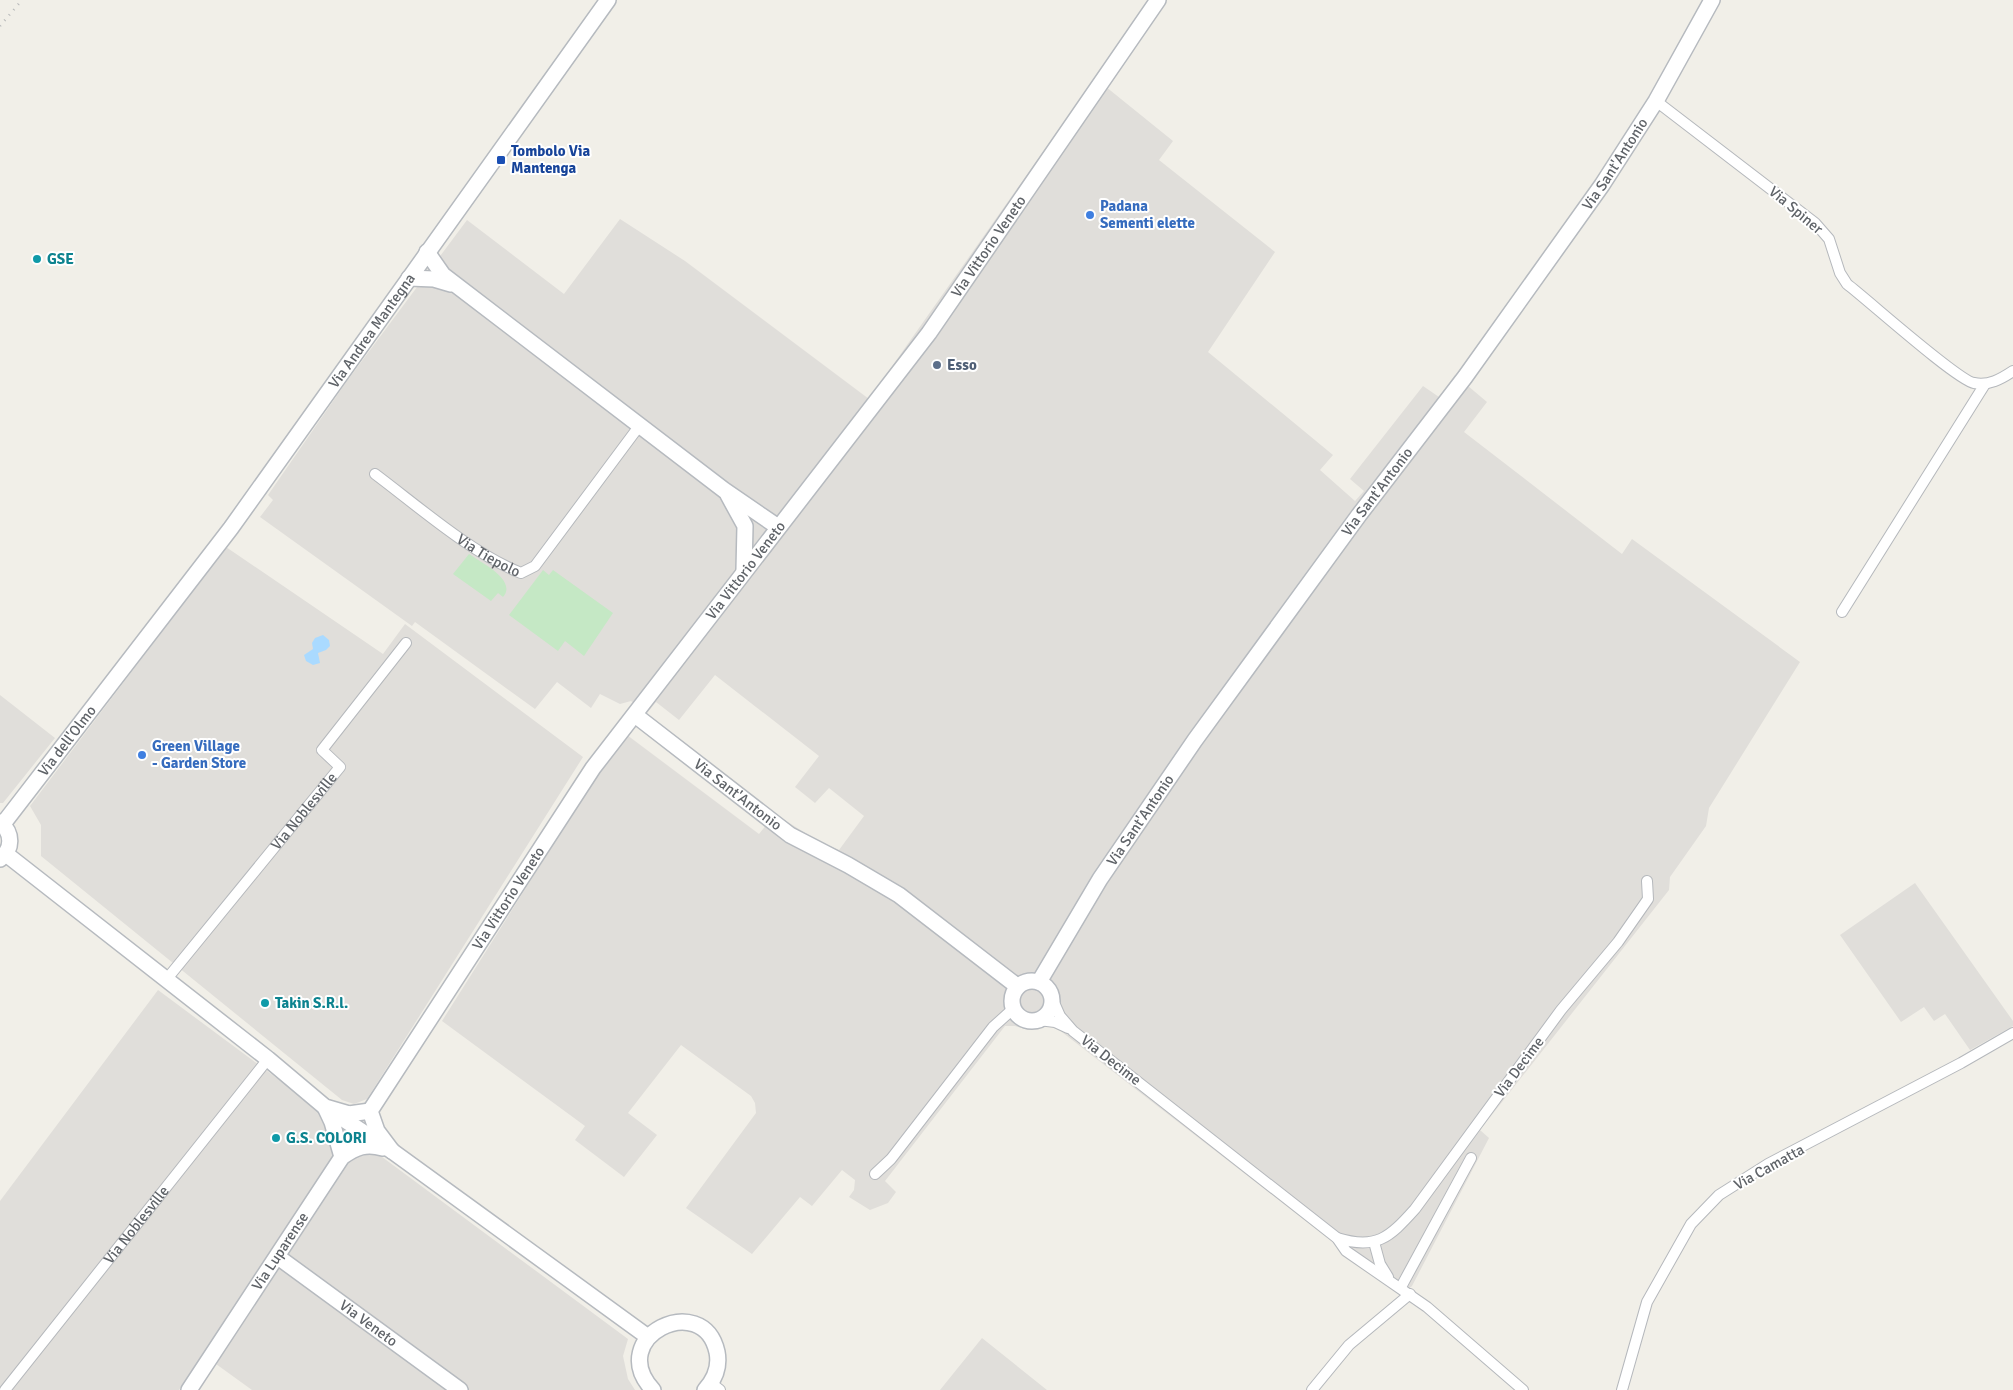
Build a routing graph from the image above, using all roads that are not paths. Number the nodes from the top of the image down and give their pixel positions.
1 (608, 0) edge
2 (1158, 0) edge
3 (1712, 0) edge
4 (1656, 101) junction
5 (427, 264) junction
6 (2013, 371) edge
7 (1985, 384) junction
8 (640, 425) junction
9 (375, 474) dead end
10 (724, 490) junction
11 (798, 504) junction
12 (758, 512) junction
13 (745, 526) junction
14 (775, 532) junction
15 (744, 571) junction
16 (1842, 612) dead end
17 (406, 643) dead end
18 (130, 658) joint
19 (634, 716) junction
20 (1, 823) edge
21 (3, 856) edge
22 (1647, 882) dead end
23 (166, 980) junction
24 (1039, 982) junction
25 (1018, 986) junction
26 (1052, 998) junction
27 (1013, 1009) junction
28 (1039, 1020) junction
29 (1073, 1031) junction
30 (2013, 1033) edge
31 (268, 1059) junction
32 (325, 1107) junction
33 (370, 1111) junction
34 (392, 1151) junction
35 (342, 1157) junction
36 (1471, 1158) dead end
37 (875, 1174) dead end
38 (1337, 1238) junction
39 (1370, 1243) junction
40 (278, 1257) junction
41 (1366, 1265) junction
42 (1390, 1280) junction
43 (1406, 1290) junction
44 (648, 1337) junction
45 (712, 1388) edge
46 (6, 1390) edge
47 (189, 1390) edge
48 (460, 1390) edge
49 (653, 1390) edge
50 (1312, 1390) edge
51 (1523, 1390) edge
52 (1622, 1390) edge

1 - 5 street, Via Andrea Mantegna
2 - 11 street, Via Vittorio Veneto
3 - 4 street, Via Sant'Antonio
4 - 7 street, Via Spiner
4 - 24 street, Via Sant'Antonio
5 - 8 street
5 - 18 street, Via Andrea Mantegna
6 - 7 street
7 - 16 street
8 - 9 street, Via Tiepolo
8 - 10 street
10 - 12 street
10 - 13 street
11 - 12 street
11 - 14 street, Via Vittorio Veneto
12 - 14 street
13 - 14 street
13 - 15 street
14 - 15 street, Via Vittorio Veneto
15 - 19 street, Via Vittorio Veneto
17 - 23 street, Via Noblesville
18 - 20 street, Via dell'Olmo
19 - 25 street, Via Sant'Antonio
19 - 33 street, Via Vittorio Veneto
20 - 21 street
21 - 23 street
22 - 39 street, Via Decime
23 - 31 street
24 - 25 street
24 - 26 street
25 - 27 street
26 - 28 street
26 - 29 street, Via Decime
27 - 28 street
27 - 37 street
28 - 29 street, Via Decime
29 - 38 street, Via Decime
30 - 52 street, Via Camatta
31 - 32 street
31 - 46 street, Via Noblesville
32 - 33 street
32 - 34 street
32 - 35 street
33 - 34 street
34 - 35 street, Via Luparense
34 - 44 street
35 - 40 street, Via Luparense
36 - 43 street
38 - 39 street, Via Decime
38 - 41 street, Via Decime
39 - 41 street
39 - 42 street
40 - 47 street, Via Luparense
40 - 48 street, Via Veneto
41 - 42 street, Via Decime
42 - 43 street, Via Decime
43 - 50 street
43 - 51 street, Via Decime
44 - 45 street
44 - 49 street

